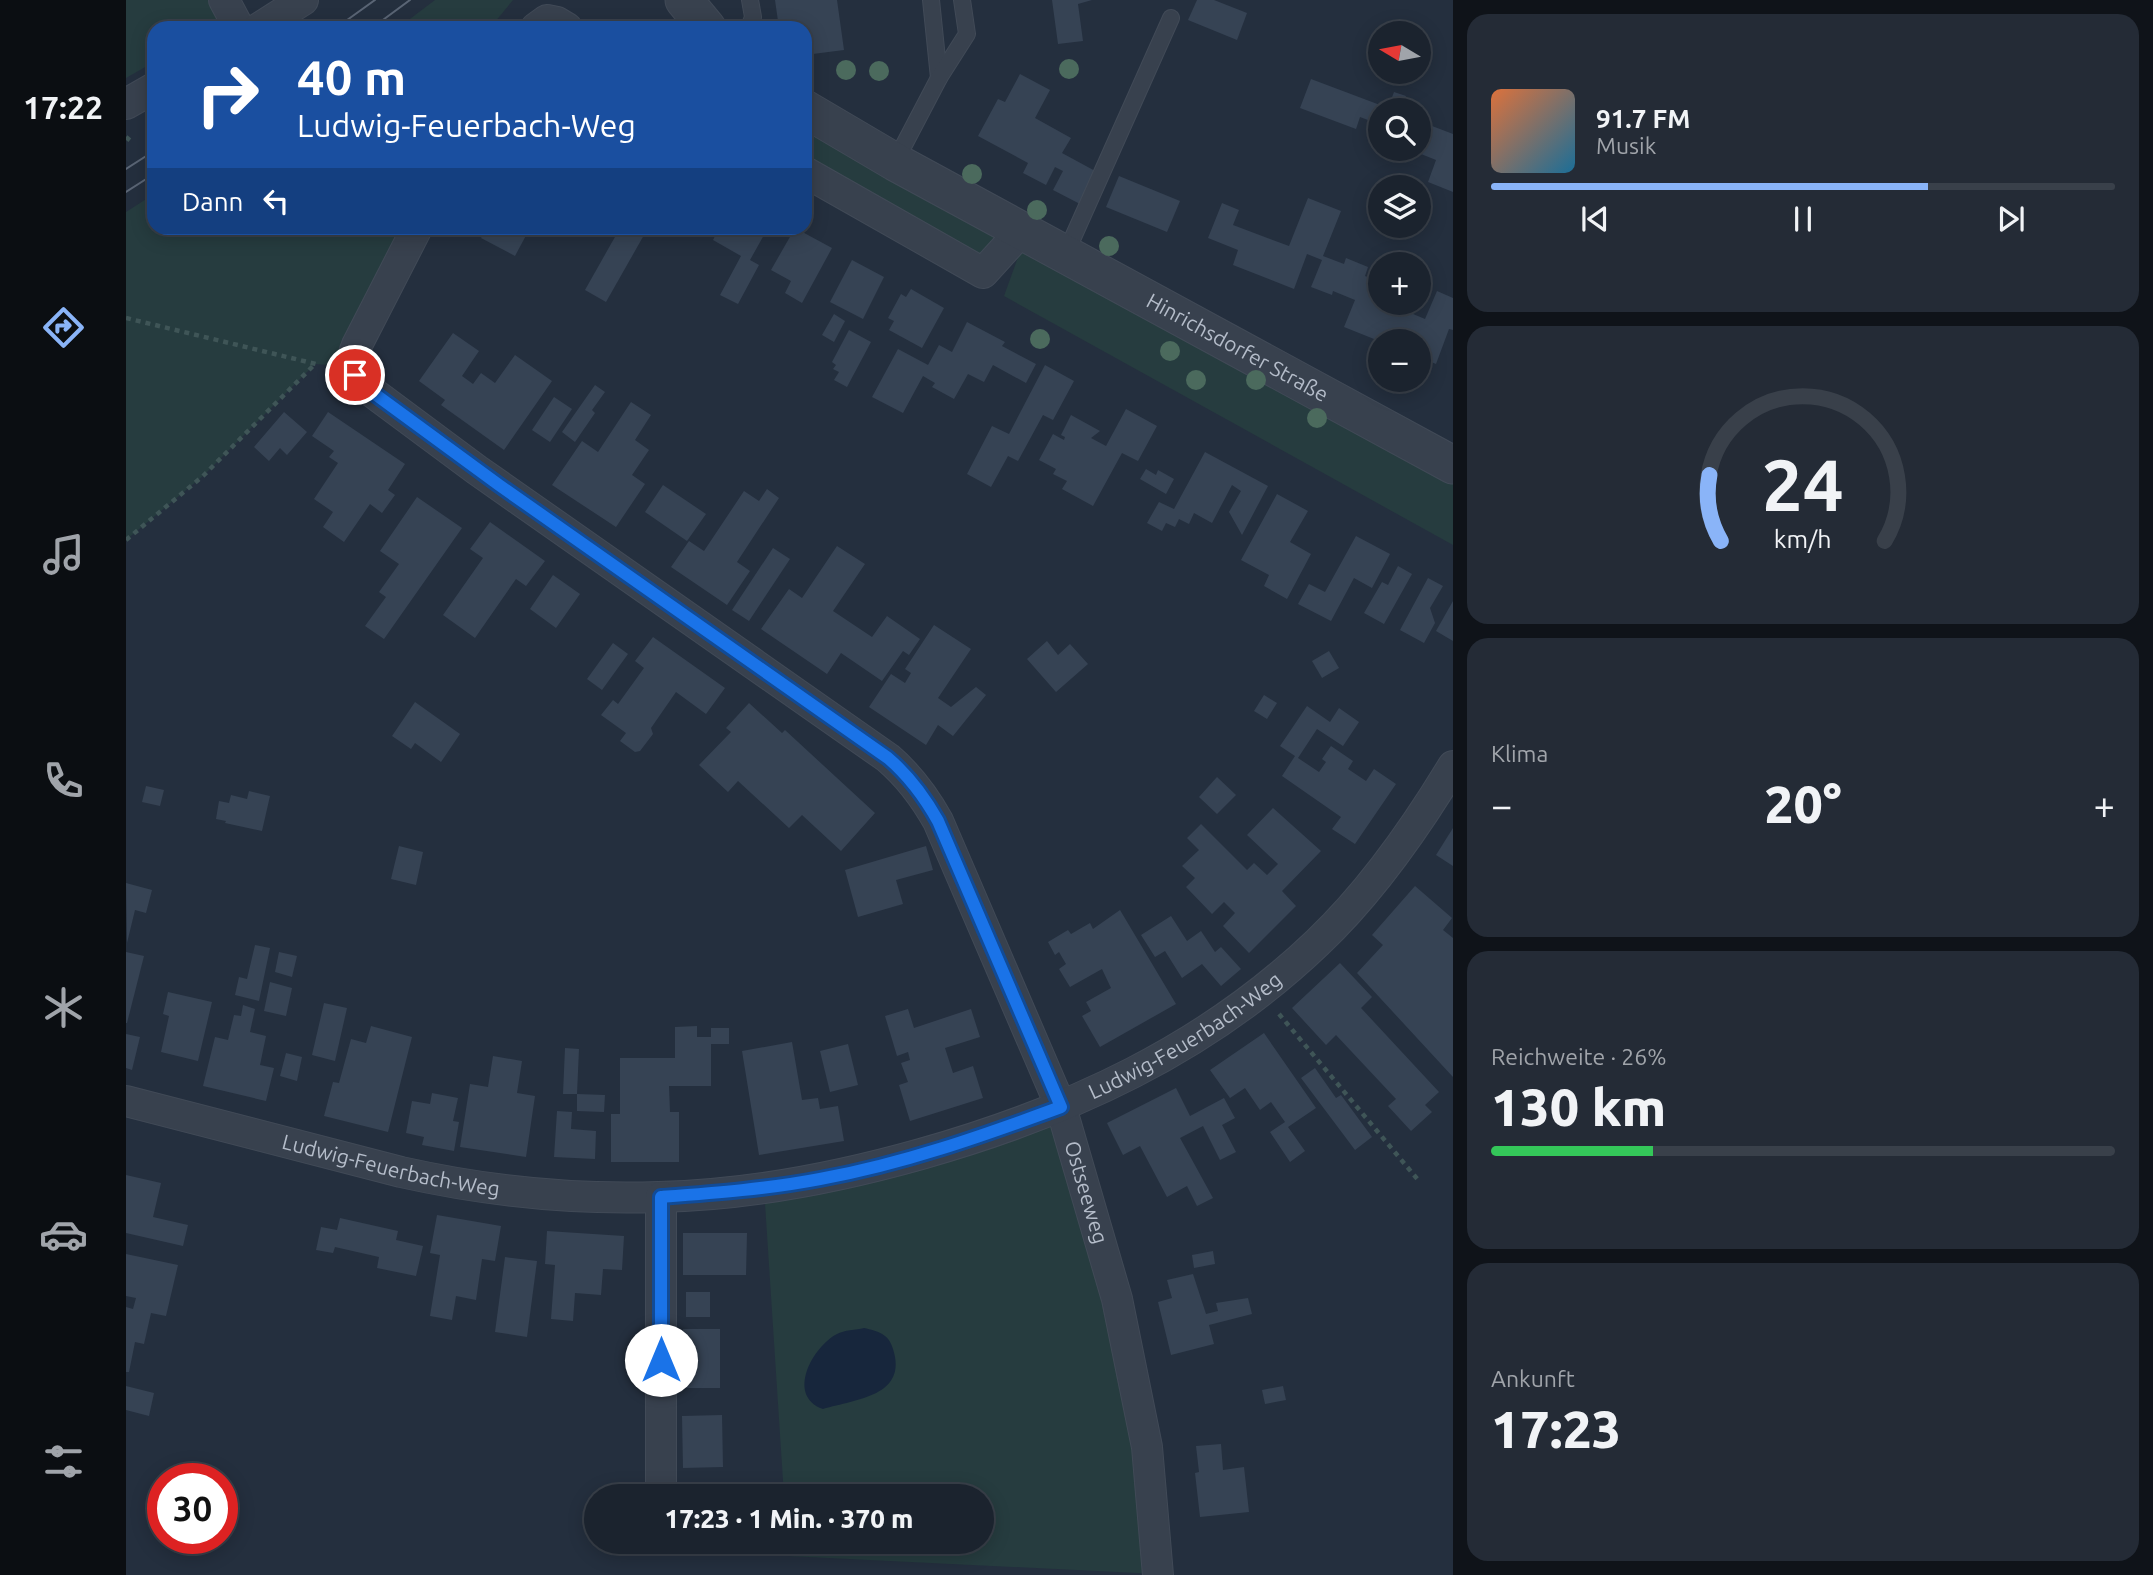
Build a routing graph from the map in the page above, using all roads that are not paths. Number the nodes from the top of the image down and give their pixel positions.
1 (224, 0) edge
2 (303, 0) edge
3 (684, 0) edge
4 (750, 0) edge
5 (931, 0) edge
6 (962, 0) edge
7 (1171, 18) dead end
8 (235, 21) edge
9 (270, 21) edge
10 (701, 21) edge
11 (751, 21) edge
12 (939, 78) junction
13 (147, 92) edge
14 (126, 104) edge
15 (812, 114) edge
16 (895, 162) junction
17 (812, 176) edge
18 (1023, 229) junction
19 (413, 235) edge
20 (1066, 253) junction
21 (1453, 466) edge
22 (1453, 766) edge
23 (126, 1101) edge
24 (1061, 1107) junction
25 (661, 1197) junction
26 (661, 1484) edge
27 (1158, 1575) edge

1 - 8 street
2 - 9 street
3 - 10 street
4 - 11 lane
5 - 12 lane
6 - 12 lane
7 - 20 lane
12 - 16 lane
13 - 14 street
15 - 16 street, Hinrichsdorfer Straße
16 - 18 street, Hinrichsdorfer Straße
17 - 18 street
18 - 20 street, Hinrichsdorfer Straße
19 - 24 street, Ostseeweg
20 - 21 street, Hinrichsdorfer Straße
22 - 24 street, Ludwig-Feuerbach-Weg
23 - 25 street, Ludwig-Feuerbach-Weg
24 - 25 street, Ludwig-Feuerbach-Weg
24 - 27 street, Ostseeweg
25 - 26 street

